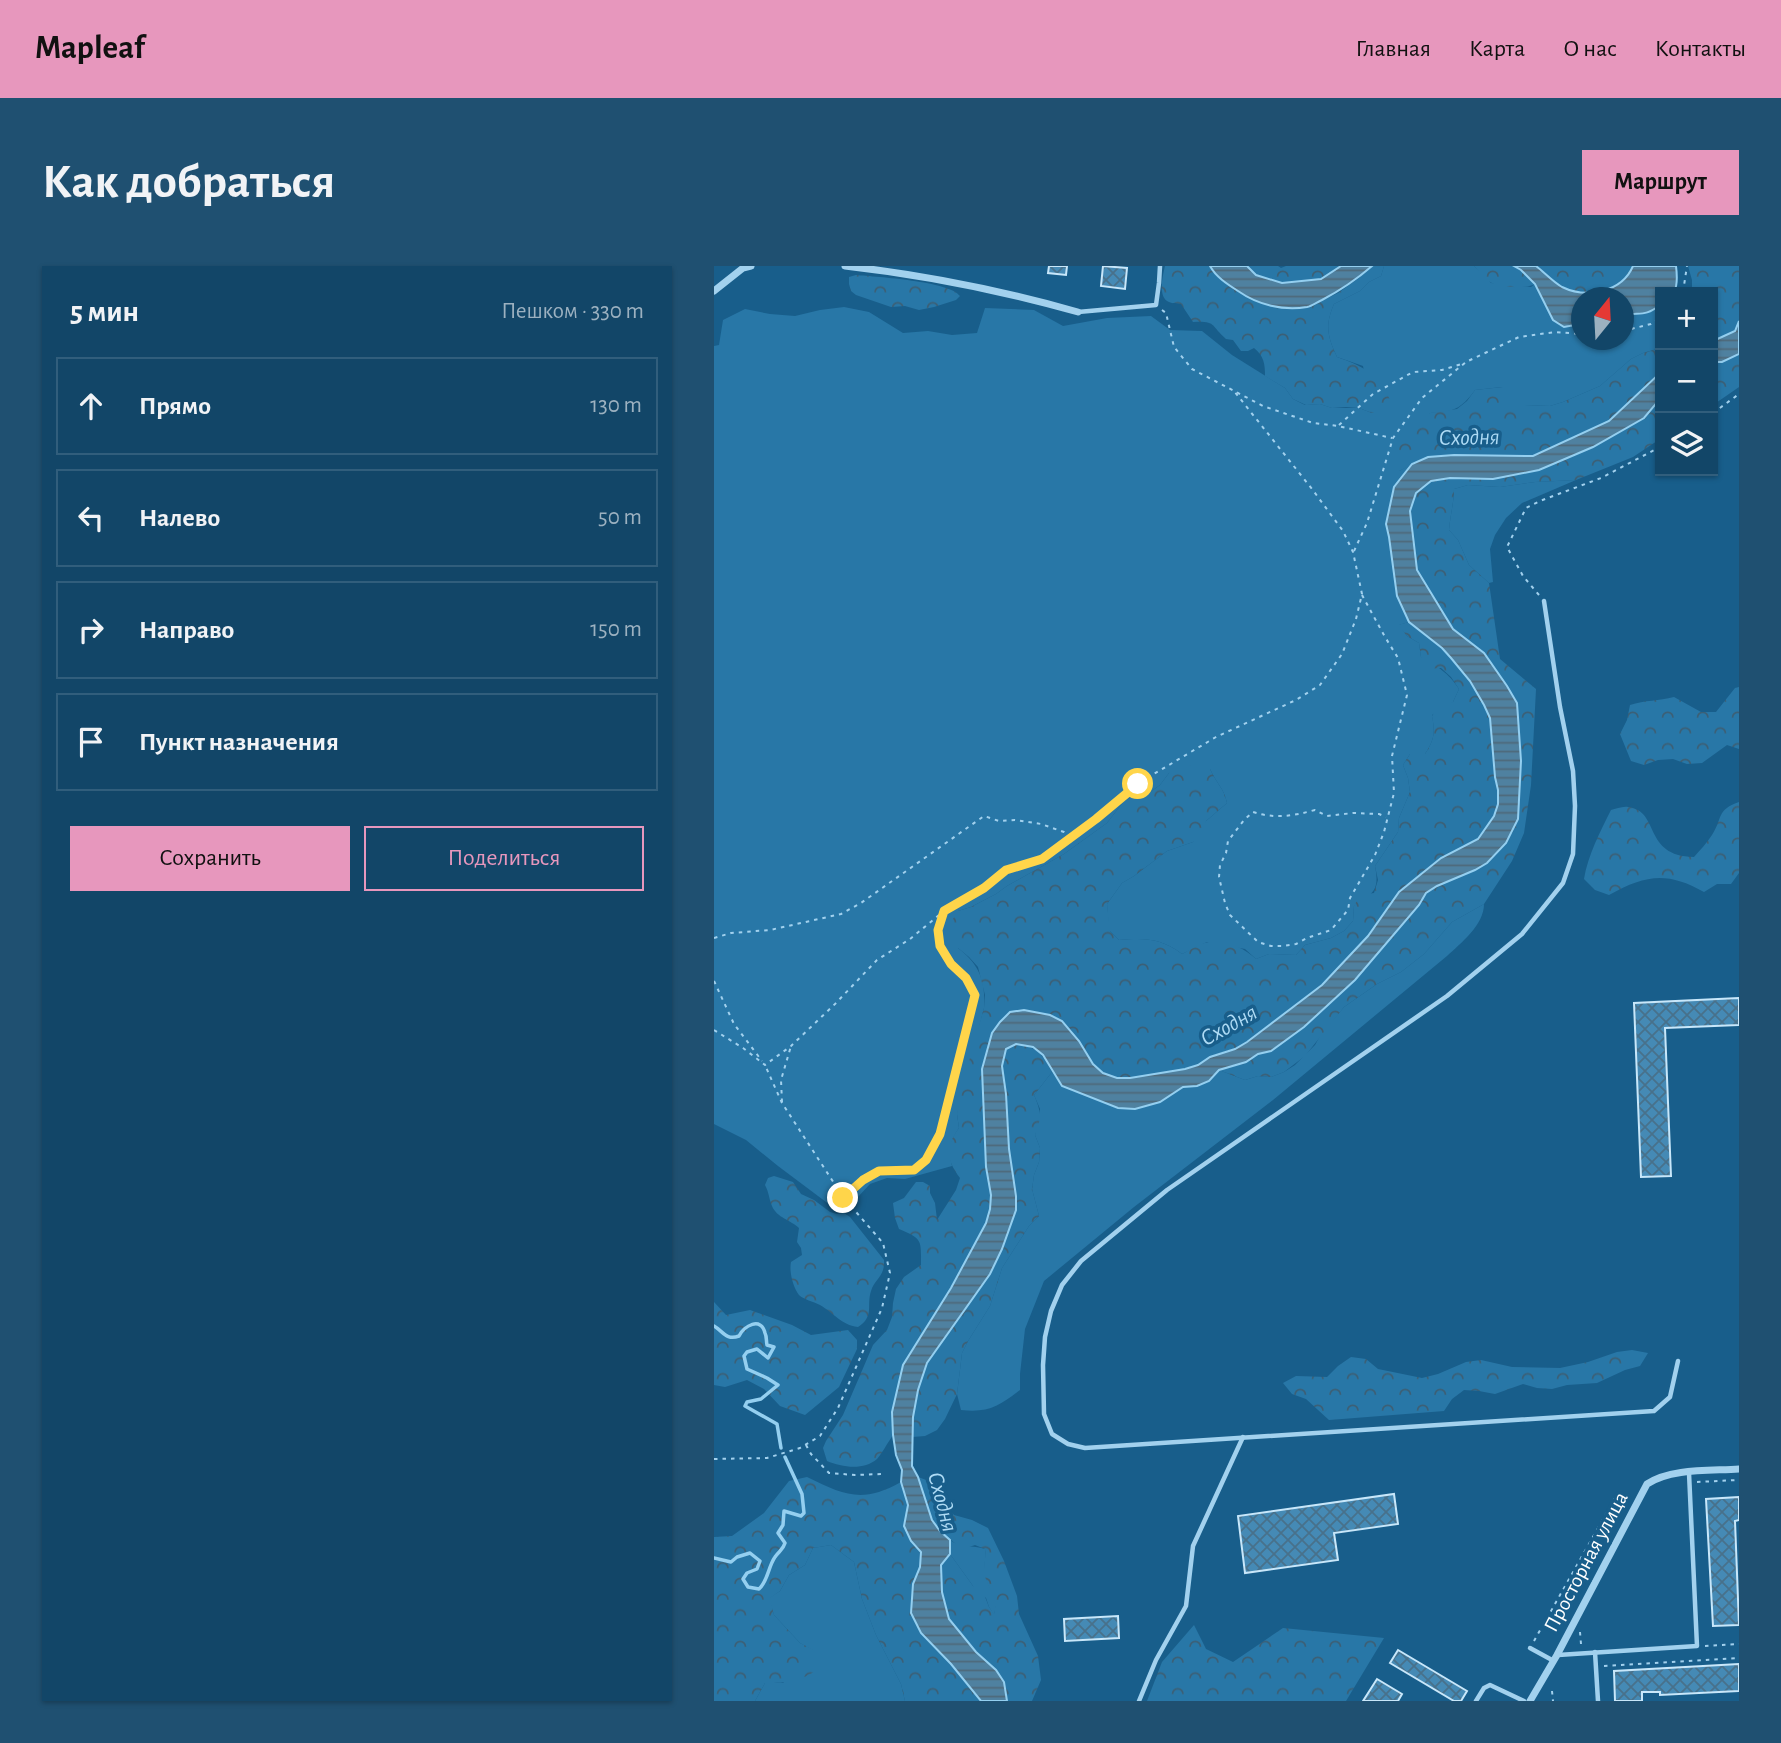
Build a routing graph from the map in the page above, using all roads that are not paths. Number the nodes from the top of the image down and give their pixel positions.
1 (751, 266) edge
2 (845, 266) edge
3 (1160, 266) edge
4 (906, 269) edge
5 (714, 291) edge
6 (1078, 312) joint
7 (1544, 601) road end
8 (1678, 1361) dead end
9 (1243, 1437) junction
10 (1739, 1469) edge
11 (1689, 1473) junction
12 (1530, 1648) road end
13 (1595, 1652) junction
14 (1554, 1658) junction
15 (1139, 1701) edge
16 (1476, 1701) edge
17 (1524, 1701) edge
18 (1530, 1701) edge
19 (1598, 1701) edge

1 - 5 street
2 - 4 street
3 - 6 lane
4 - 6 street
7 - 9 lane
8 - 9 lane
9 - 15 lane
10 - 11 street, Просторная улица
11 - 13 lane
11 - 14 street, Просторная улица
12 - 14 lane
13 - 14 lane
13 - 19 lane
14 - 18 street, Просторная улица
16 - 17 lane

